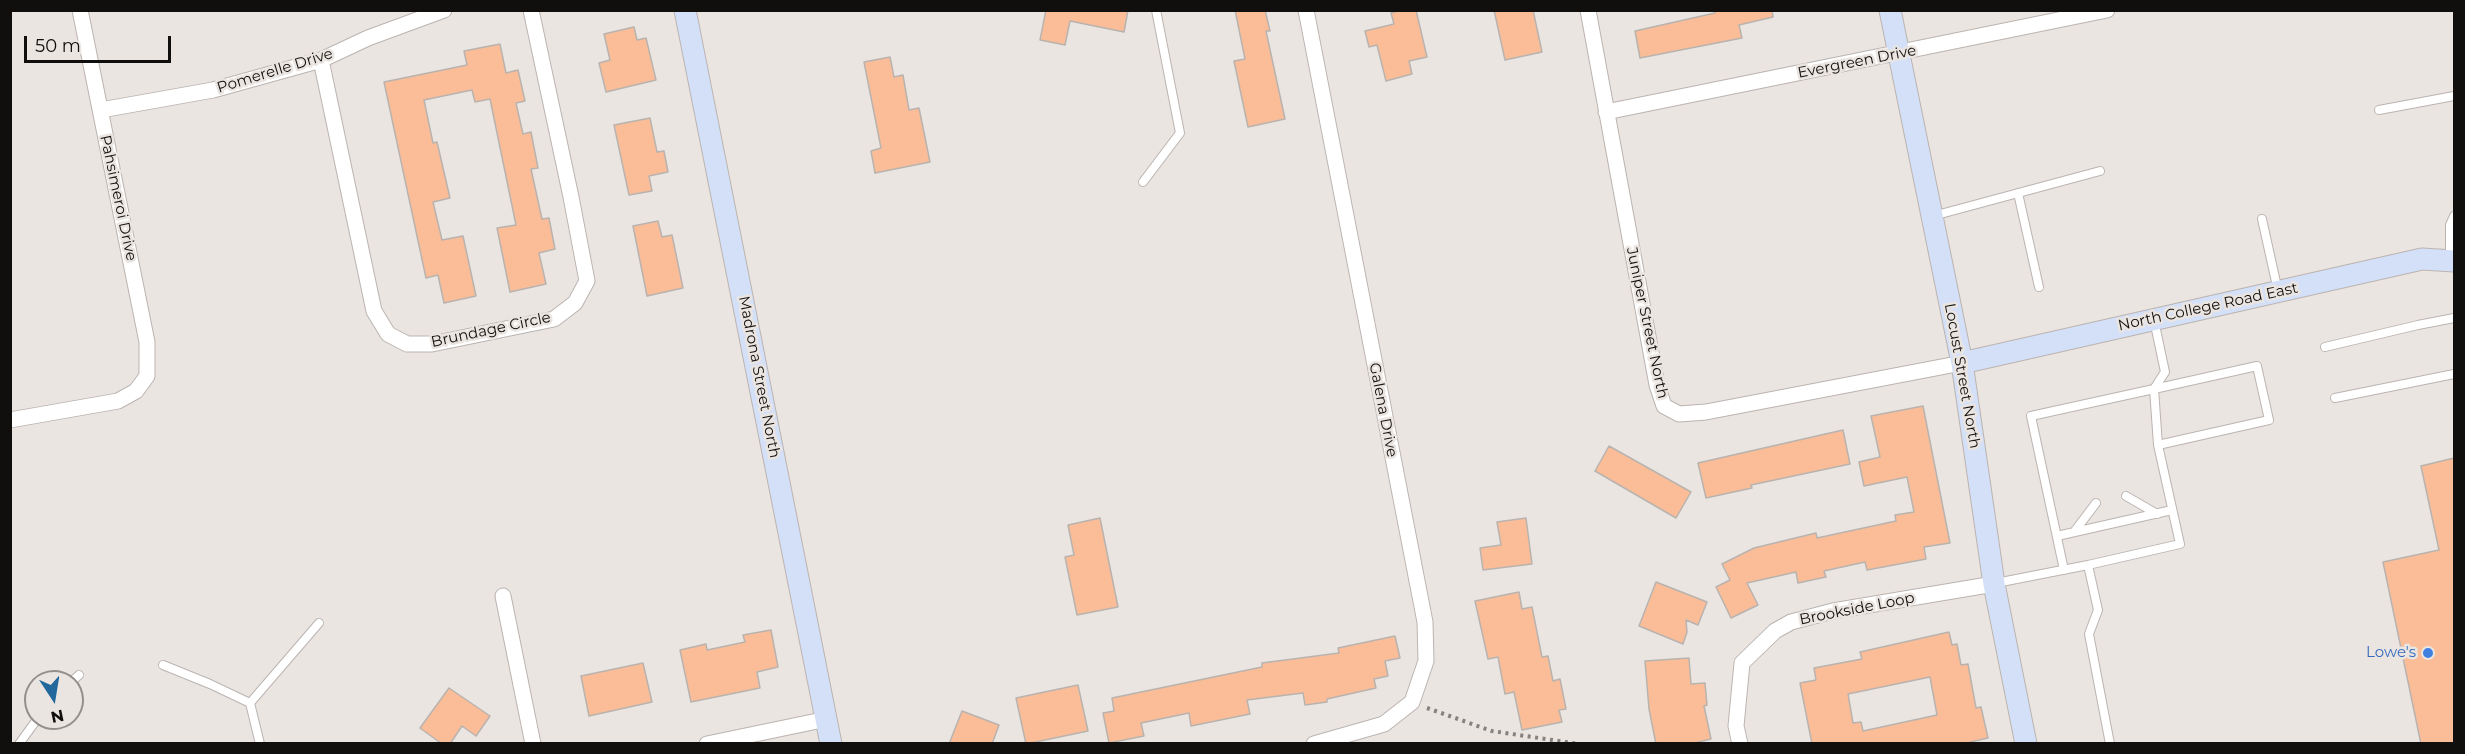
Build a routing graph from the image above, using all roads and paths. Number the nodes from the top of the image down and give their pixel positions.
1 (80, 10) edge
2 (444, 10) edge
3 (531, 10) edge
4 (686, 10) edge
5 (1155, 10) edge
6 (1306, 10) edge
7 (1588, 10) edge
8 (1890, 10) edge
9 (2107, 10) edge
10 (1898, 54) junction
11 (321, 60) junction
12 (2454, 96) edge
13 (100, 110) junction
14 (2379, 110) dead end
15 (1606, 112) junction
16 (2100, 171) dead end
17 (1143, 182) dead end
18 (2018, 193) junction
19 (1931, 216) junction
20 (2454, 216) edge
21 (2262, 219) dead end
22 (2452, 261) edge
23 (2038, 287) dead end
24 (2278, 292) junction
25 (2154, 318) junction
26 (2454, 318) edge
27 (2325, 347) dead end
28 (1962, 363) junction
29 (2454, 374) edge
30 (2154, 389) junction
31 (2335, 398) dead end
32 (10, 420) edge
33 (2158, 445) junction
34 (2126, 496) dead end
35 (2096, 503) dead end
36 (2172, 510) junction
37 (2157, 514) junction
38 (2074, 532) junction
39 (2057, 536) junction
40 (2088, 565) junction
41 (2064, 570) junction
42 (1994, 584) junction
43 (503, 596) dead end
44 (319, 623) dead end
45 (163, 665) dead end
46 (1412, 702) junction
47 (250, 703) junction
48 (827, 719) junction
49 (29, 730) edge
50 (19, 744) edge
51 (260, 744) edge
52 (533, 744) edge
53 (707, 744) edge
54 (831, 744) edge
55 (1314, 744) edge
56 (1579, 744) edge
57 (1740, 744) edge
58 (2026, 744) edge
59 (2110, 744) edge

1 - 13 street, Pahsimeroi Drive
2 - 11 street, Pomerelle Drive
3 - 11 street, Brundage Circle
4 - 48 street, Madrona Street North
5 - 17 lane
6 - 46 street, Galena Drive
7 - 15 street, Juniper Street North
8 - 10 street, Locust Street North
9 - 10 street, Evergreen Drive
10 - 15 street, Evergreen Drive
10 - 19 street, Locust Street North
11 - 13 street, Pomerelle Drive
12 - 14 lane
13 - 32 street, Pahsimeroi Drive
15 - 28 street, Juniper Street North
16 - 18 lane
18 - 19 lane
18 - 23 lane
19 - 28 street, Locust Street North
20 - 22 lane
21 - 24 lane
22 - 24 street, North College Road East
24 - 25 street, North College Road East
25 - 28 street, North College Road East
25 - 30 lane
26 - 27 lane
28 - 42 street, Locust Street North
29 - 31 lane
30 - 33 lane
30 - 33 lane
30 - 39 lane
33 - 36 lane
34 - 37 lane
35 - 38 lane
36 - 37 lane
36 - 40 lane
37 - 38 lane
38 - 39 lane
39 - 41 lane
40 - 41 lane
40 - 59 lane
41 - 42 lane
42 - 57 street, Brookside Loop
42 - 58 street, Locust Street North
43 - 52 street
44 - 47 lane
45 - 47 lane
46 - 55 street
46 - 56 path
47 - 51 lane
48 - 53 street
48 - 54 street, Madrona Street North
49 - 50 lane

